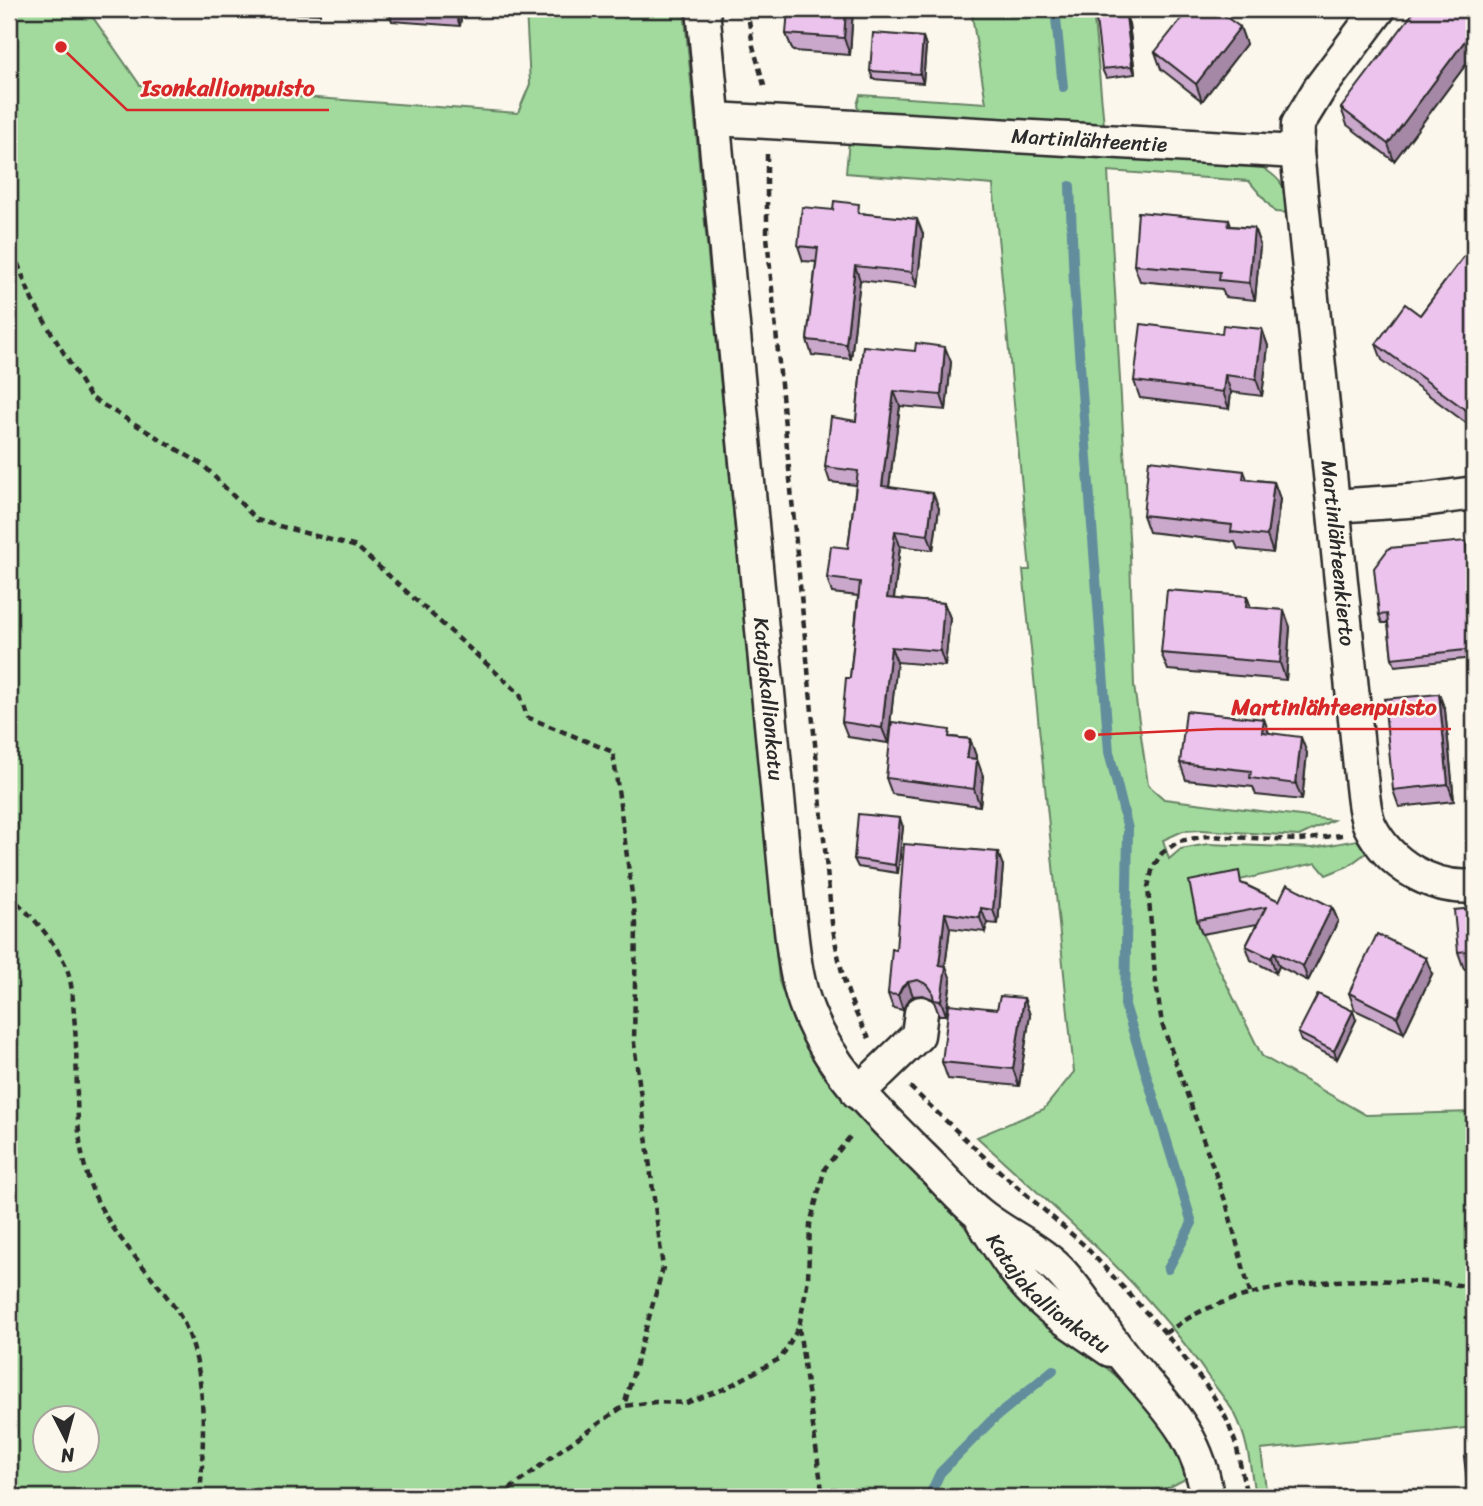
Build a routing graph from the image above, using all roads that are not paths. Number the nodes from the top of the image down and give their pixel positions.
1 (703, 9) edge
2 (1378, 9) edge
3 (713, 119) junction
4 (1297, 152) junction
5 (1474, 493) edge
6 (1334, 506) junction
7 (1474, 886) edge
8 (921, 1013) dead end
9 (866, 1100) junction
10 (1208, 1497) edge

1 - 3 street, Katajakallionkatu
2 - 4 street
3 - 4 street, Martinlähteentie
3 - 9 street, Katajakallionkatu
4 - 6 street, Martinlähteenkierto
5 - 6 street
6 - 7 street, Martinlähteenkierto
8 - 9 street
9 - 10 street, Katajakallionkatu

